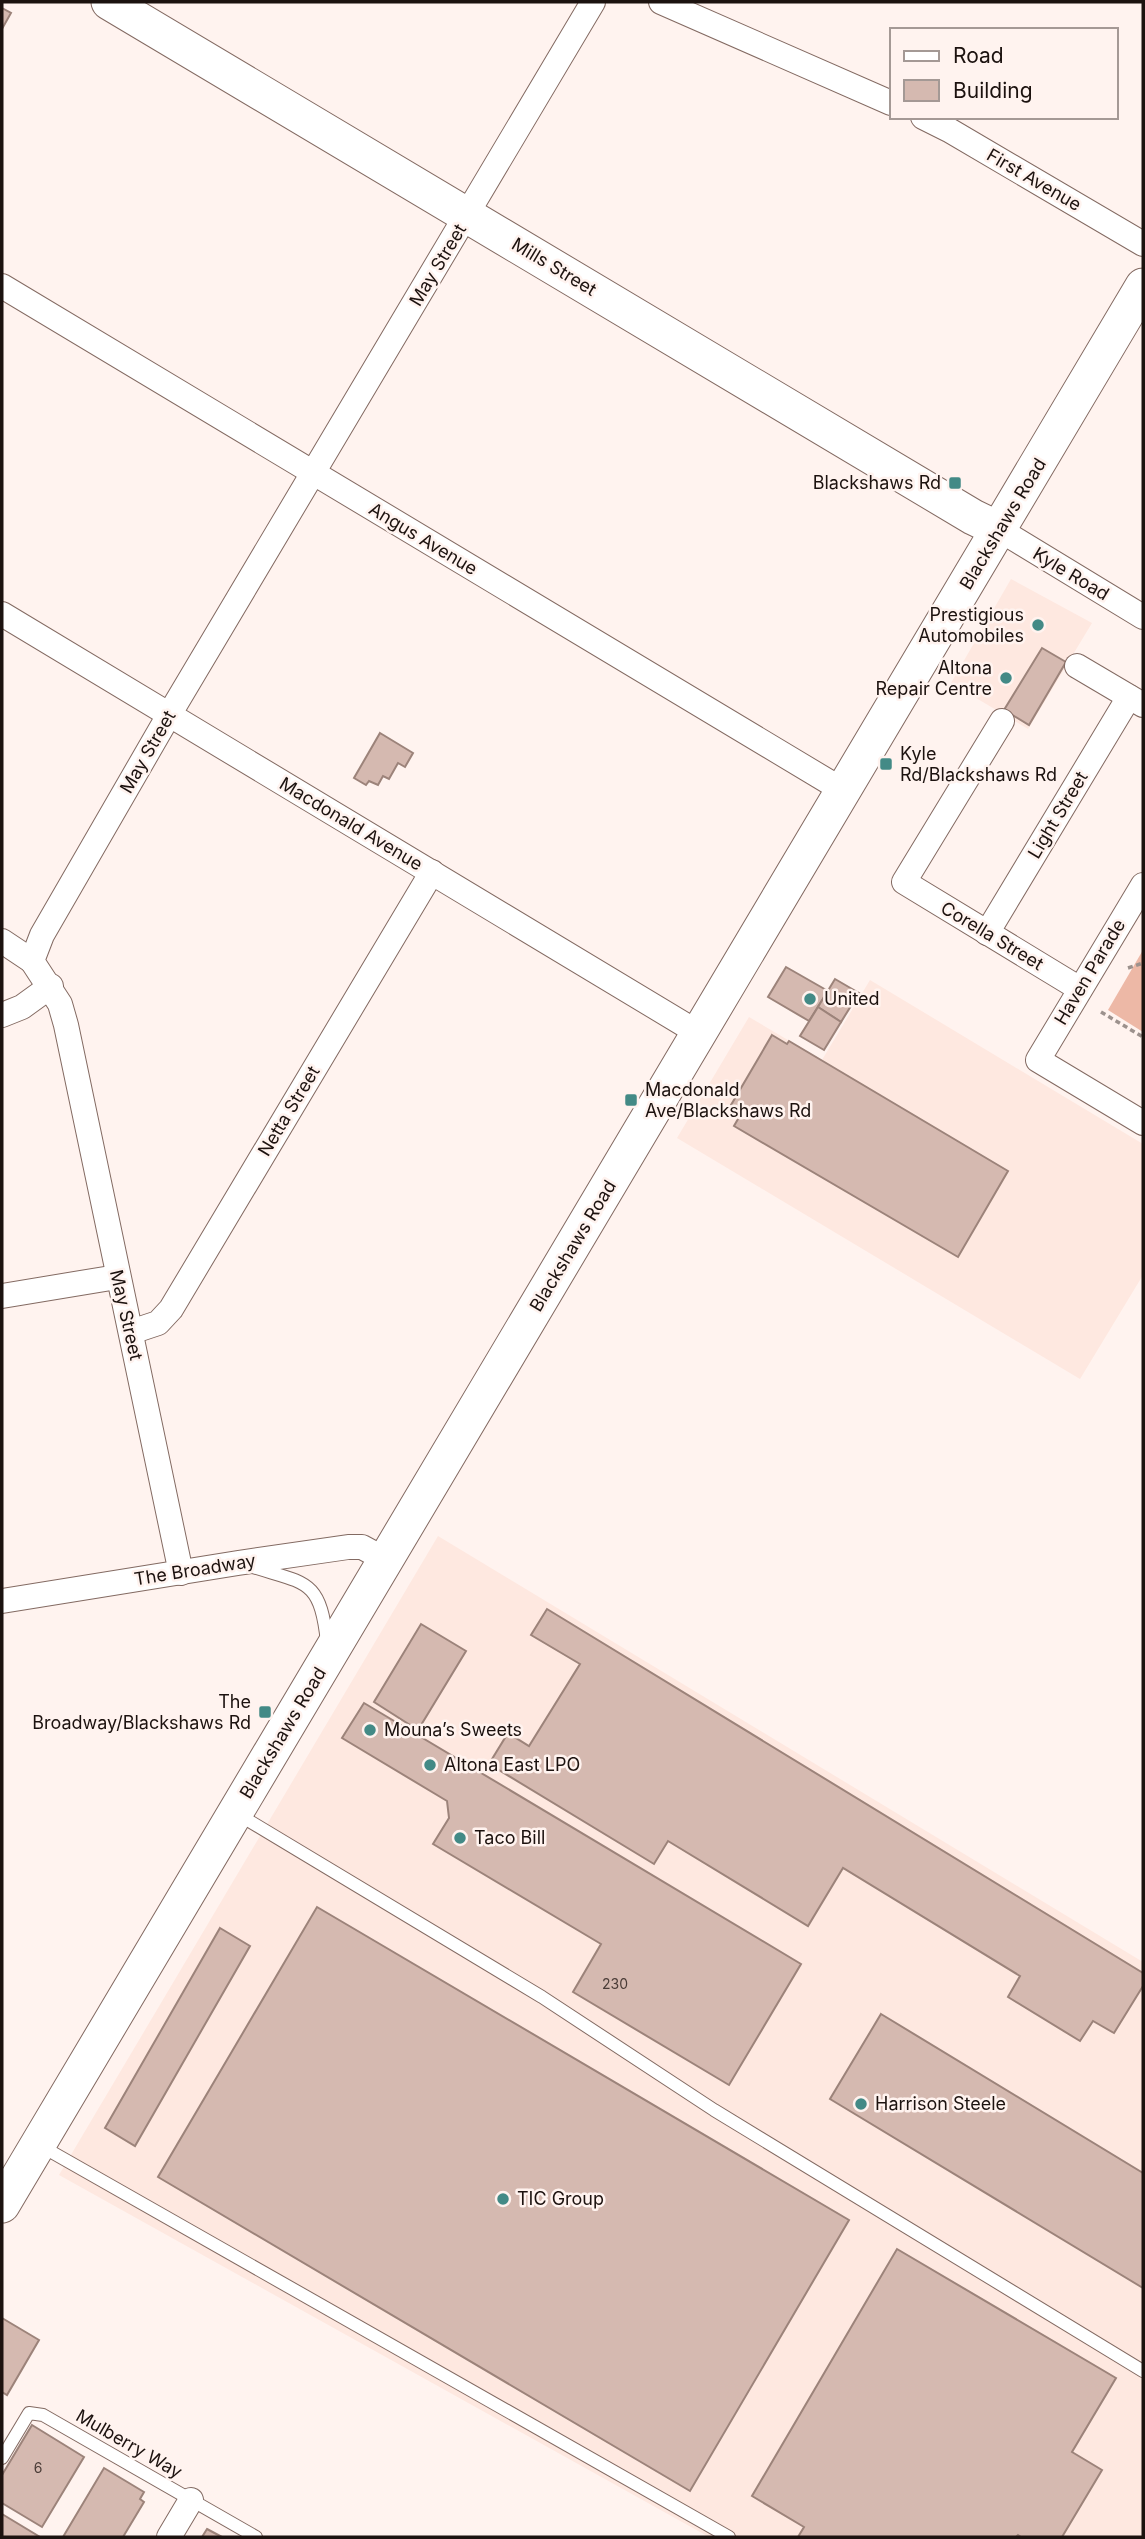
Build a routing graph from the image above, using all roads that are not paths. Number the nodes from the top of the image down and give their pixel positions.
1 (109, 2) edge
2 (593, 2) edge
3 (661, 2) edge
4 (890, 103) edge
5 (927, 119) edge
6 (467, 216) junction
7 (1143, 244) edge
8 (2, 286) edge
9 (1143, 286) edge
10 (313, 474) junction
11 (999, 530) junction
12 (2, 614) edge
13 (1143, 617) edge
14 (1077, 666) dead end
15 (1136, 701) edge
16 (170, 715) junction
17 (1002, 721) dead end
18 (844, 791) junction
19 (432, 872) junction
20 (1143, 885) edge
21 (987, 933) junction
22 (2, 941) edge
23 (32, 961) junction
24 (51, 986) junction
25 (1080, 989) junction
26 (2, 1015) edge
27 (700, 1034) junction
28 (1143, 1123) edge
29 (117, 1277) junction
30 (2, 1296) edge
31 (131, 1332) junction
32 (386, 1560) junction
33 (238, 1563) junction
34 (181, 1573) junction
35 (2, 1601) edge
36 (329, 1656) junction
37 (235, 1813) junction
38 (38, 2144) junction
39 (2, 2205) edge
40 (1143, 2371) edge
41 (2, 2458) edge
42 (191, 2500) junction
43 (169, 2537) edge
44 (256, 2537) edge
45 (729, 2537) edge

1 - 6 main road, Mills Street
2 - 6 street, May Street
3 - 4 street
5 - 7 street, First Avenue
6 - 10 street, May Street
6 - 11 main road, Mills Street
8 - 10 street, Angus Avenue
9 - 11 main road, Blackshaws Road
10 - 16 street, May Street
10 - 18 street, Angus Avenue
11 - 13 street, Kyle Road
11 - 18 main road, Blackshaws Road
12 - 16 street, Macdonald Avenue
14 - 15 street
15 - 21 street, Light Street
16 - 19 street, Macdonald Avenue
16 - 23 street, May Street
17 - 21 street, Corella Street
18 - 27 main road, Blackshaws Road
19 - 27 street, Macdonald Avenue
19 - 31 street, Netta Street
20 - 25 street, Haven Parade
21 - 25 street, Corella Street
22 - 23 street
23 - 24 street, May Street
24 - 26 street
24 - 29 street, May Street
25 - 28 street, Haven Parade
27 - 32 main road, Blackshaws Road
29 - 30 street
29 - 31 street, May Street
31 - 34 street, May Street
32 - 33 street, The Broadway
32 - 36 main road, Blackshaws Road
33 - 34 street, The Broadway
33 - 36 lane
34 - 35 street, The Broadway
36 - 37 main road, Blackshaws Road
37 - 38 main road, Blackshaws Road
37 - 40 lane
38 - 39 main road, Blackshaws Road
38 - 45 lane
41 - 42 lane, Mulberry Way
42 - 43 street
42 - 44 lane, Mulberry Way

